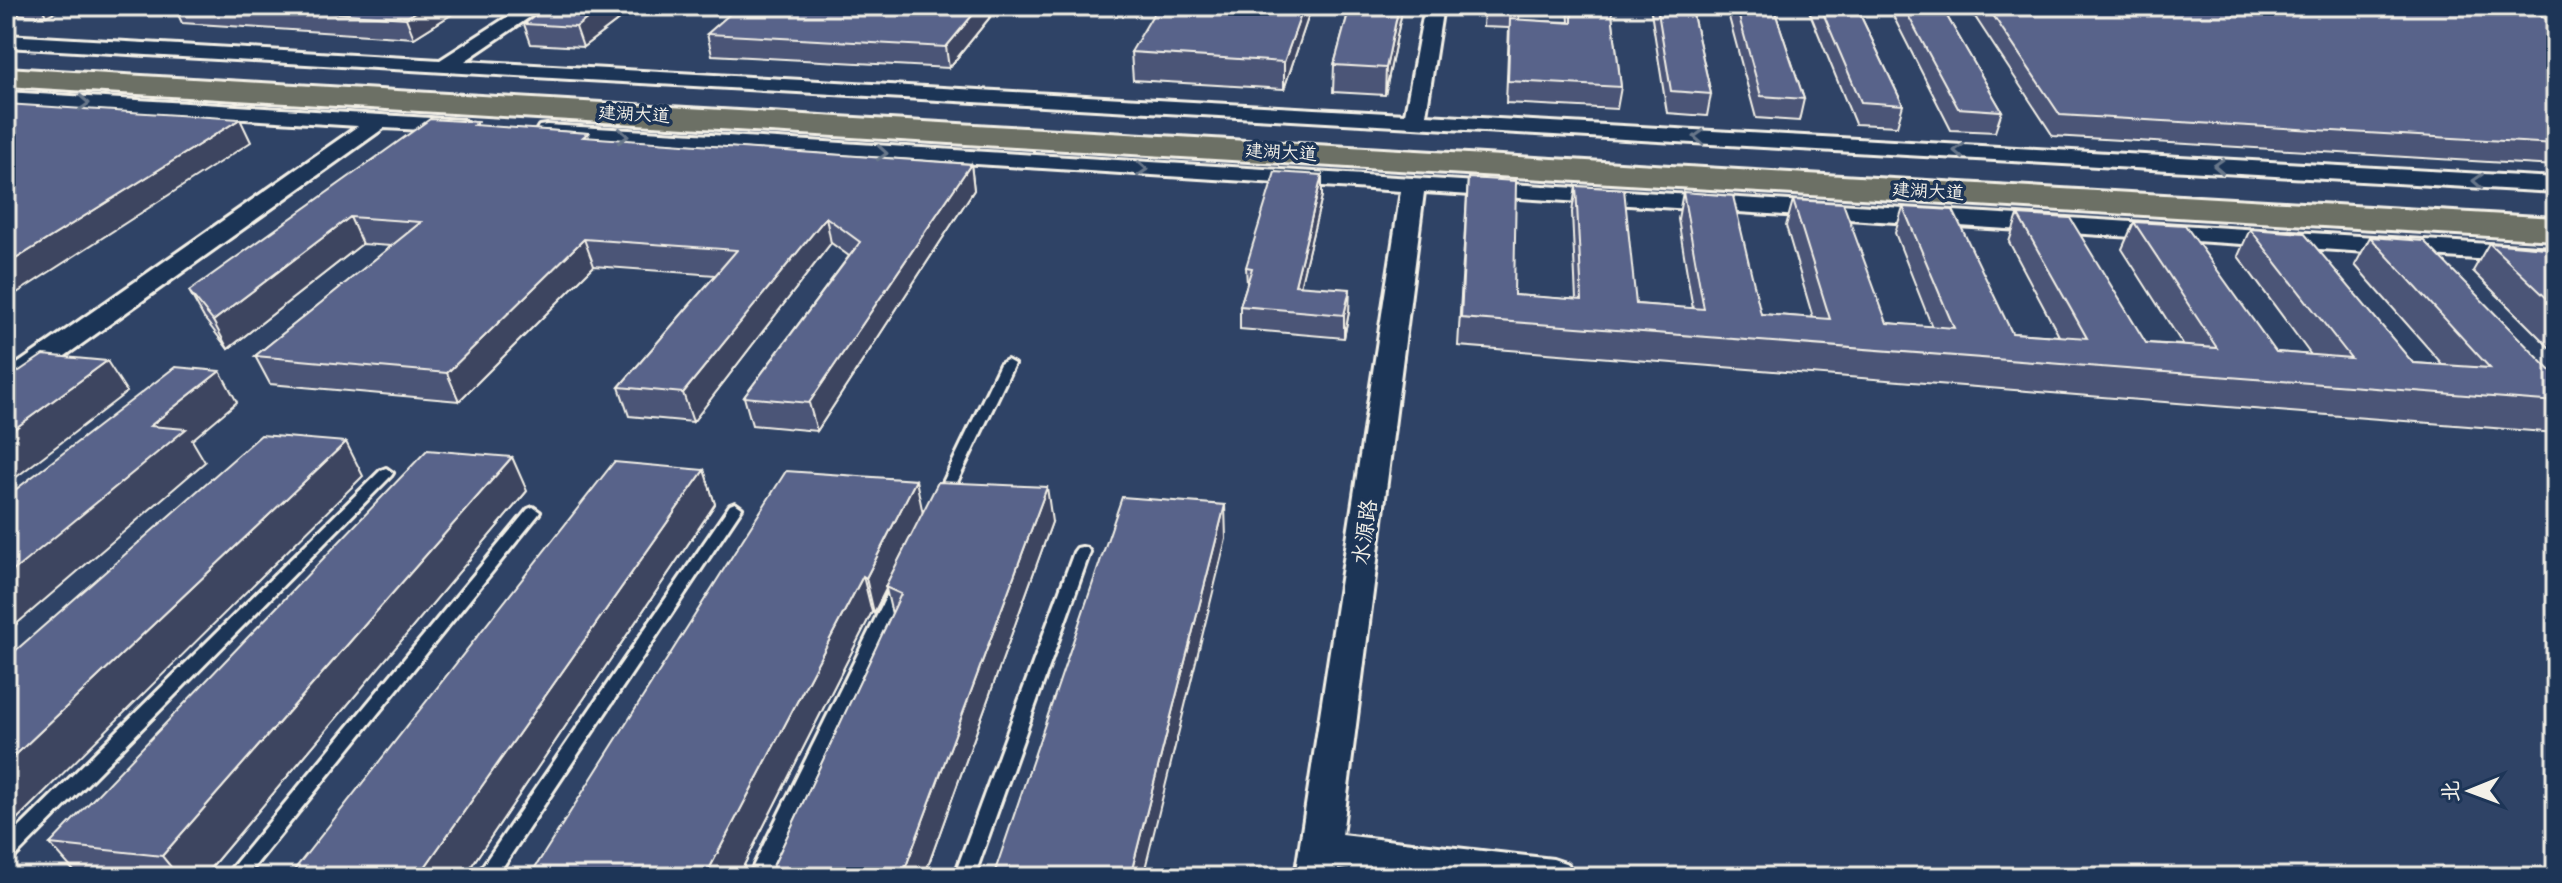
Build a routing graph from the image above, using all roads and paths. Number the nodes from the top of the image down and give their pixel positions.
1 (537, 6) edge
2 (1434, 6) edge
3 (6, 41) edge
4 (6, 59) edge
5 (445, 65) junction
6 (6, 77) edge
7 (6, 98) edge
8 (379, 121) junction
9 (1414, 121) junction
10 (2556, 185) edge
11 (1413, 187) junction
12 (2556, 208) edge
13 (2556, 229) edge
14 (2556, 256) edge
15 (1007, 364) dead end
16 (6, 385) edge
17 (386, 473) dead end
18 (938, 507) edge
19 (735, 508) dead end
20 (533, 512) dead end
21 (1082, 552) dead end
22 (903, 578) edge
23 (6, 853) edge
24 (1317, 864) edge
25 (234, 877) edge
26 (485, 877) edge
27 (758, 877) edge
28 (964, 877) edge
29 (1553, 877) edge

1 - 5 street
2 - 9 street
3 - 5 street
4 - 12 main road, 建湖大道
5 - 9 street
6 - 13 main road, 建湖大道
7 -> 8 street
8 -> 11 street
8 - 16 street
10 -> 9 street
11 - 14 street
11 - 24 street, 水源路
15 - 18 lane
17 - 23 lane
19 - 26 lane
20 - 25 lane
21 - 28 lane
22 - 27 lane
24 - 29 street

